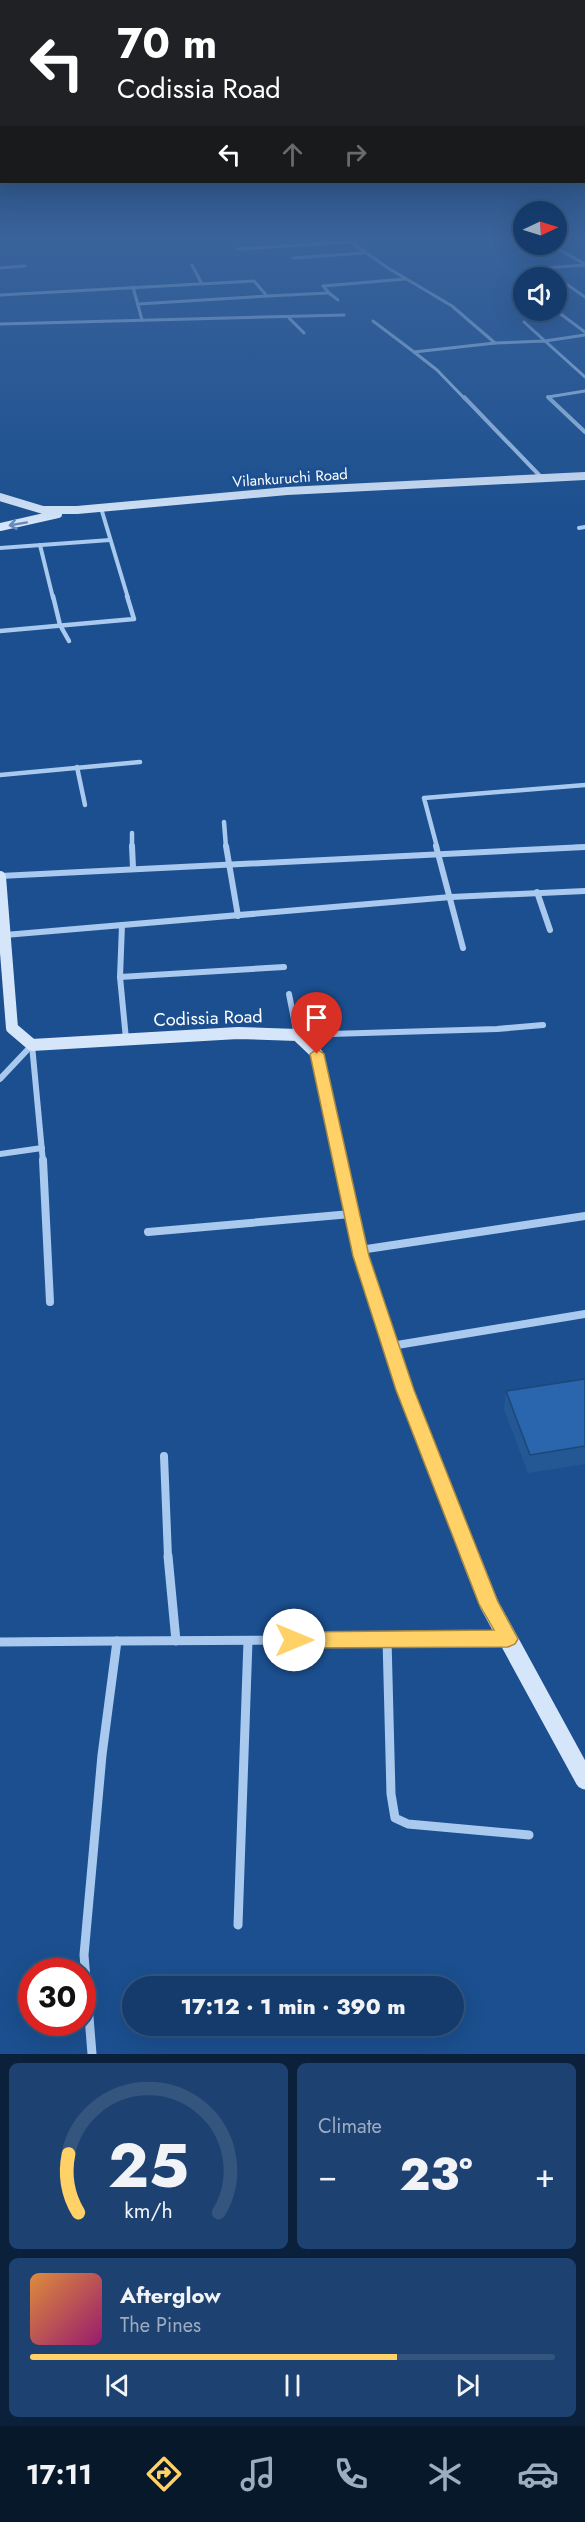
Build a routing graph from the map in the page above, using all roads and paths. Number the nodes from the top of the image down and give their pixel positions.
1 (393, 336) edge
2 (487, 336) edge
3 (539, 336) edge
4 (571, 336) edge
5 (545, 341) junction
6 (495, 343) junction
7 (414, 352) junction
8 (585, 377) edge
9 (585, 392) edge
10 (585, 432) edge
11 (585, 476) edge
12 (542, 478) junction
13 (1, 495) edge
14 (101, 508) junction
15 (76, 510) junction
16 (0, 526) edge
17 (585, 527) edge
18 (579, 528) dead end
19 (110, 540) junction
20 (40, 545) junction
21 (0, 548) edge
22 (60, 625) junction
23 (0, 631) edge
24 (69, 641) dead end
25 (140, 762) dead end
26 (77, 768) junction
27 (0, 775) edge
28 (585, 785) edge
29 (85, 805) dead end
30 (224, 822) dead end
31 (132, 833) dead end
32 (585, 847) edge
33 (439, 852) junction
34 (227, 863) junction
35 (133, 868) junction
36 (0, 877) edge
37 (585, 891) edge
38 (537, 892) junction
39 (451, 897) junction
40 (238, 916) junction
41 (122, 925) junction
42 (550, 930) dead end
43 (5, 935) junction
44 (463, 948) dead end
45 (284, 967) dead end
46 (120, 977) junction
47 (289, 994) dead end
48 (543, 1025) dead end
49 (297, 1035) junction
50 (126, 1039) junction
51 (32, 1046) junction
52 (0, 1078) edge
53 (42, 1148) junction
54 (0, 1154) edge
55 (352, 1214) junction
56 (585, 1216) edge
57 (148, 1232) dead end
58 (360, 1250) junction
59 (50, 1302) dead end
60 (585, 1314) edge
61 (391, 1346) junction
62 (164, 1456) dead end
63 (508, 1639) junction
64 (387, 1640) junction
65 (117, 1641) junction
66 (176, 1641) junction
67 (248, 1641) junction
68 (0, 1642) edge
69 (585, 1780) edge
70 (529, 1835) dead end
71 (238, 1925) dead end
72 (92, 2054) edge

1 - 7 street
2 - 6 street
3 - 5 street
4 - 5 street
5 - 6 street
5 - 8 street
6 - 7 street
7 - 12 street
9 - 10 street
11 - 12 street, Vilankuruchi Road
12 - 14 street, Vilankuruchi Road
13 - 15 street, Vilankuruchi Road
14 - 15 street, Vilankuruchi Road
14 - 19 street
15 -> 16 street
17 - 18 street
19 - 20 street
19 - 22 street
20 - 21 street
20 - 22 street
22 - 23 street
22 - 24 street
25 - 26 street
26 - 27 street
26 - 29 street
28 - 33 street
30 - 34 street
31 - 35 street
32 - 33 street
33 - 34 street
33 - 39 street
34 - 35 street
34 - 40 street
35 - 36 street
36 - 43 street
37 - 38 street
38 - 39 street
38 - 42 street
39 - 40 street
39 - 44 street
40 - 41 street
41 - 43 street
41 - 46 street
43 - 51 street
45 - 46 street
46 - 50 street
47 - 49 street
48 - 49 street
49 - 50 street, Codissia Road
49 - 55 street
50 - 51 street, Codissia Road
51 - 52 street
51 - 53 street
53 - 54 street
53 - 59 street
55 - 57 street
55 - 58 street
56 - 58 street
58 - 61 street
60 - 61 street
61 - 63 street
62 - 66 street
63 - 64 street
63 - 69 street
64 - 67 street
64 - 70 street
65 - 66 street
65 - 68 street
65 - 72 street
66 - 67 street
67 - 71 street

